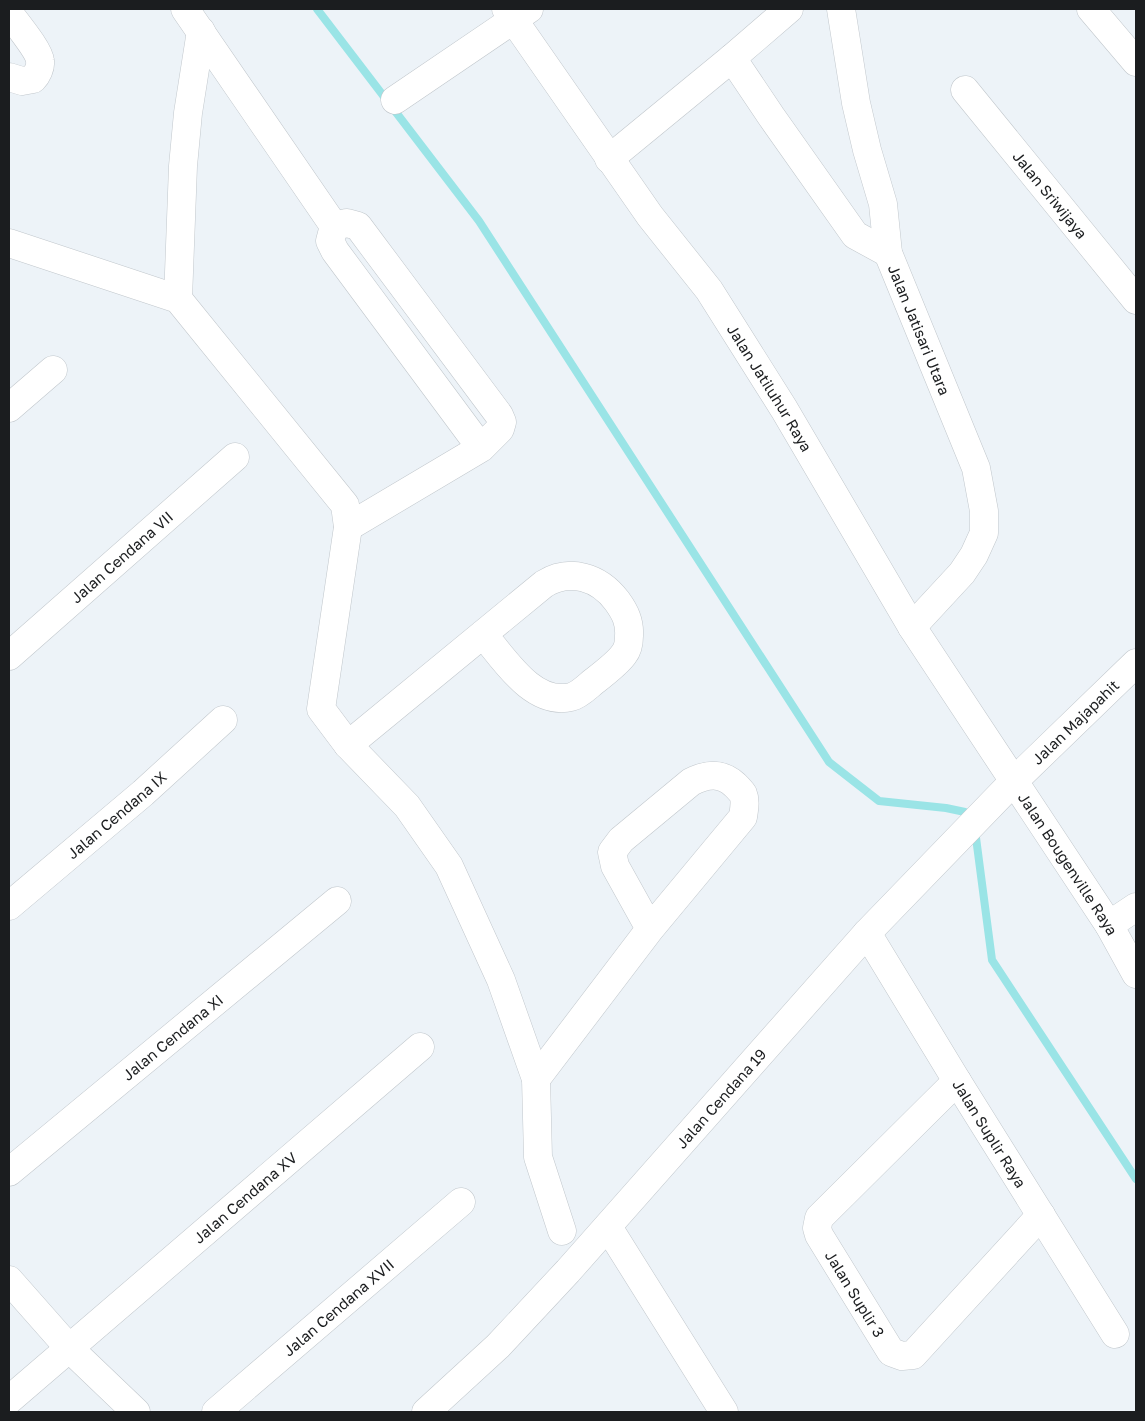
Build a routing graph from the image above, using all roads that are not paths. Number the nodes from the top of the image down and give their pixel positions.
1 (185, 9) edge
2 (789, 9) edge
3 (841, 9) edge
4 (1091, 9) edge
5 (516, 12) edge
6 (9, 13) edge
7 (201, 30) junction
8 (732, 58) junction
9 (1136, 62) edge
10 (9, 77) edge
11 (965, 90) dead end
12 (395, 100) dead end
13 (609, 159) junction
14 (9, 243) edge
15 (888, 253) junction
16 (178, 299) junction
17 (1136, 300) edge
18 (54, 370) dead end
19 (9, 408) edge
20 (235, 457) dead end
21 (348, 527) junction
22 (912, 627) junction
23 (483, 634) junction
24 (9, 656) edge
25 (1136, 662) edge
26 (222, 720) dead end
27 (348, 745) junction
28 (1014, 781) junction
29 (337, 901) dead end
30 (9, 906) edge
31 (1136, 907) edge
32 (1109, 924) junction
33 (650, 928) junction
34 (867, 933) junction
35 (1136, 974) edge
36 (420, 1047) dead end
37 (536, 1079) junction
38 (957, 1081) junction
39 (9, 1172) edge
40 (461, 1202) dead end
41 (1041, 1215) junction
42 (608, 1227) junction
43 (562, 1230) dead end
44 (9, 1280) edge
45 (1115, 1334) dead end
46 (69, 1348) junction
47 (9, 1400) edge
48 (136, 1412) edge
49 (216, 1412) edge
50 (426, 1412) edge
51 (724, 1412) edge

1 - 7 street
2 - 8 street
3 - 15 street, Jalan Jatisari Utara
4 - 9 street
5 - 12 street
5 - 13 street, Jalan Jatiluhur Raya
6 - 10 street
7 - 16 street
7 - 21 street
8 - 13 street
8 - 15 street
11 - 17 street, Jalan Sriwijaya
13 - 22 street, Jalan Jatiluhur Raya
14 - 16 street
15 - 22 street, Jalan Jatisari Utara
16 - 21 street
18 - 19 street
20 - 24 street, Jalan Cendana VII
21 - 27 street
22 - 28 street, Jalan Jatiluhur Raya
23 - 23 street
23 - 27 street
25 - 28 street, Jalan Majapahit
26 - 30 street, Jalan Cendana IX
27 - 37 street
28 - 32 street, Jalan Bougenville Raya
28 - 34 street, Jalan Cendana 19
29 - 39 street, Jalan Cendana XI
31 - 32 street
32 - 35 street, Jalan Bougenville Raya
33 - 33 street
33 - 37 street
34 - 38 street, Jalan Suplir Raya
34 - 42 street, Jalan Cendana 19
36 - 46 street, Jalan Cendana XV
37 - 43 street
38 - 41 street, Jalan Suplir Raya
38 - 41 street, Jalan Suplir 3
40 - 49 street, Jalan Cendana XVII
41 - 45 street, Jalan Suplir Raya
42 - 50 street, Jalan Cendana 19
42 - 51 street
44 - 46 street
46 - 47 street, Jalan Cendana XV
46 - 48 street

